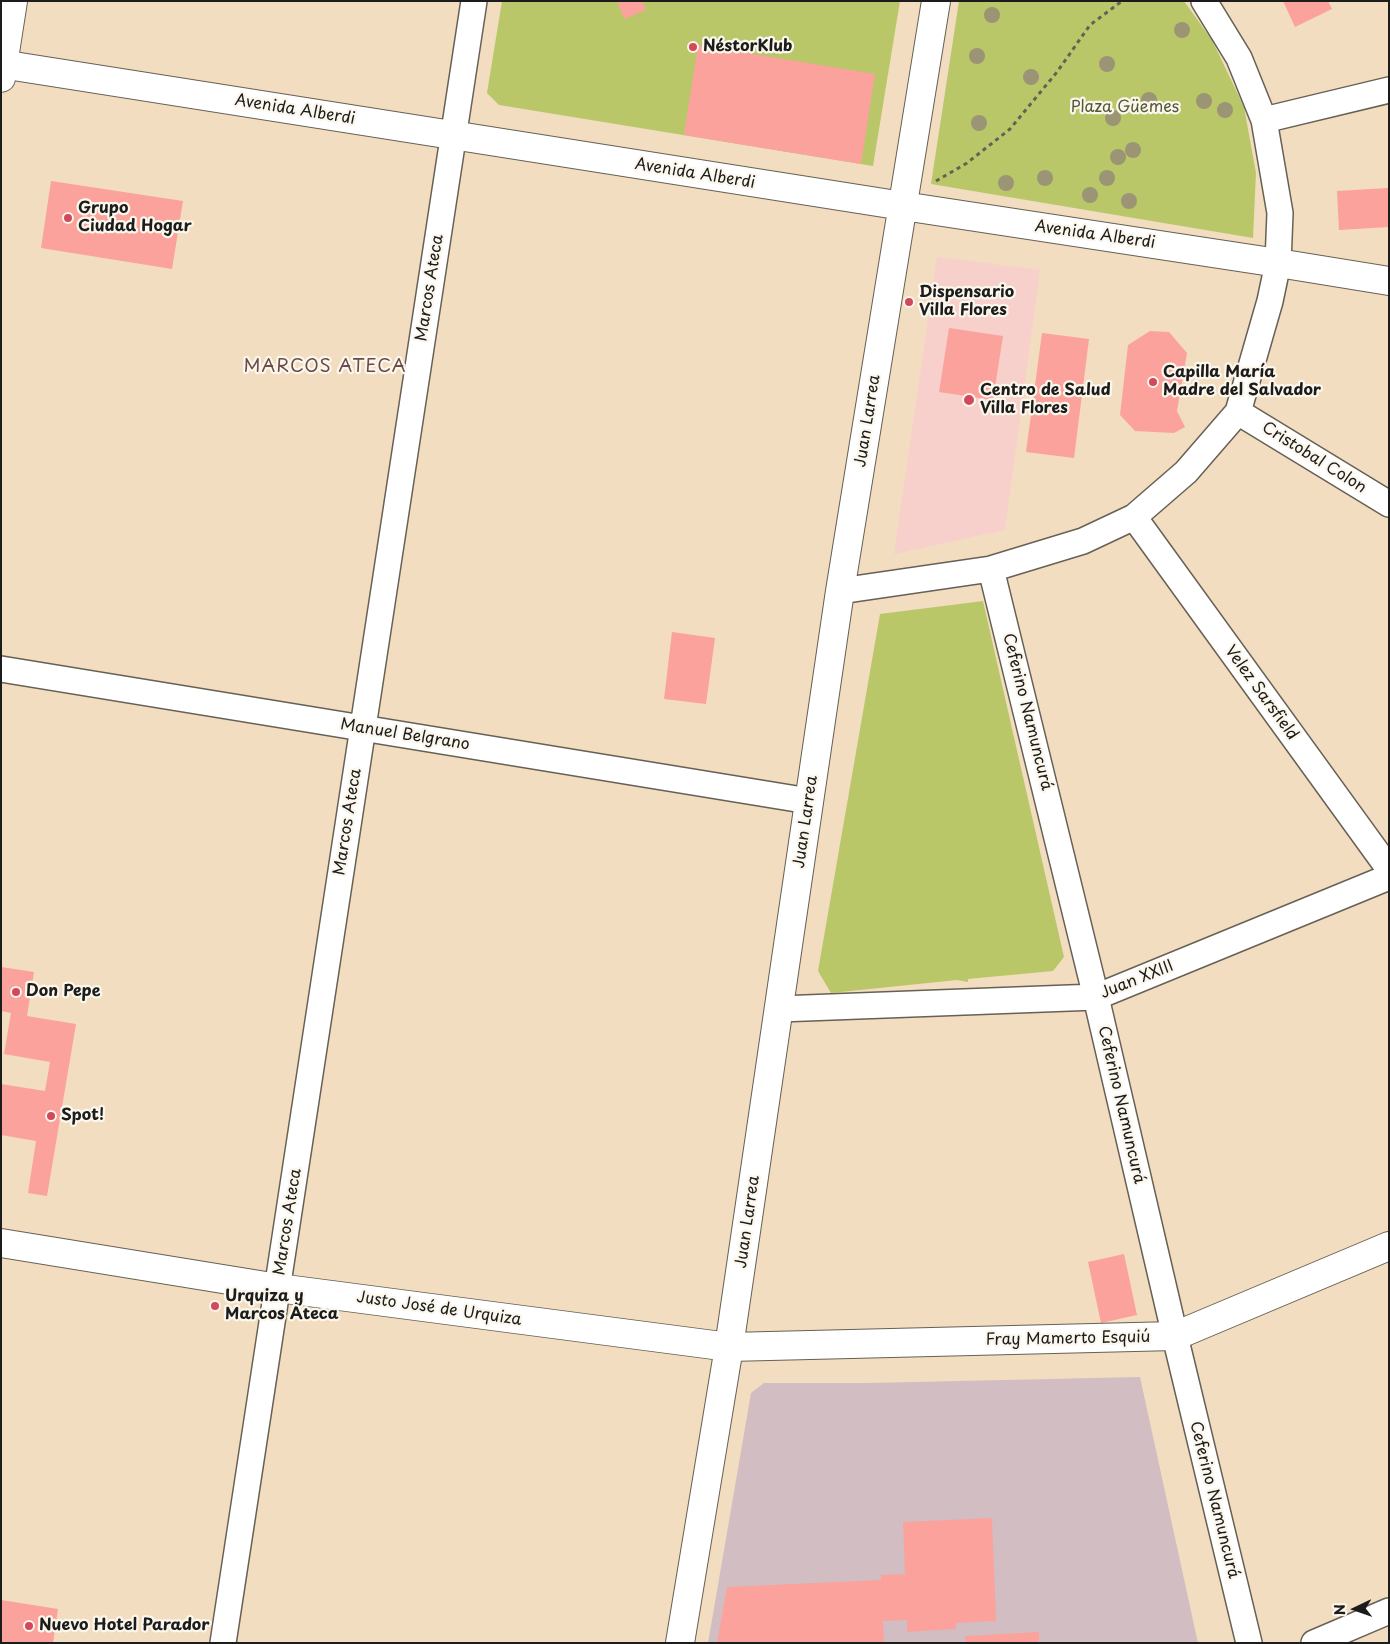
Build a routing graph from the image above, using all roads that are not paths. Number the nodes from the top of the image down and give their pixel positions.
1 (13, 1) edge
2 (474, 1) edge
3 (936, 1) edge
4 (1204, 1) edge
5 (2, 69) edge
6 (1389, 90) edge
7 (1264, 120) junction
8 (453, 135) junction
9 (903, 206) junction
10 (1278, 262) junction
11 (1389, 281) edge
12 (1238, 412) junction
13 (1389, 504) edge
14 (1134, 517) junction
15 (992, 568) junction
16 (840, 591) junction
17 (1, 669) edge
18 (363, 728) junction
19 (810, 801) junction
20 (1389, 869) edge
21 (1389, 877) edge
22 (1096, 997) junction
23 (779, 1009) junction
24 (1, 1243) edge
25 (1389, 1246) edge
26 (278, 1288) junction
27 (1175, 1336) junction
28 (729, 1347) junction
29 (1389, 1611) edge
30 (223, 1643) edge
31 (680, 1643) edge
32 (1249, 1643) edge
33 (1314, 1643) edge

1 - 5 street
2 - 8 street, Marcos Ateca
3 - 9 street, Juan Larrea
4 - 7 street
5 - 8 street, Avenida Alberdi
6 - 7 street
7 - 10 street
8 - 9 street, Avenida Alberdi
8 - 18 street, Marcos Ateca
9 - 10 street, Avenida Alberdi
9 - 16 street, Juan Larrea
10 - 11 street, Avenida Alberdi
10 - 12 street
12 - 13 street, Cristobal Colon
12 - 14 street
14 - 15 street
14 - 20 street, Velez Sarsfield
15 - 16 street
15 - 22 street, Ceferino Namuncurá
16 - 19 street, Juan Larrea
17 - 18 street, Manuel Belgrano
18 - 19 street, Manuel Belgrano
18 - 26 street, Marcos Ateca
19 - 23 street, Juan Larrea
21 - 22 street, Juan XXIII
22 - 23 street, Juan XXIII
22 - 27 street, Ceferino Namuncurá
23 - 28 street, Juan Larrea
24 - 26 street, Justo José de Urquiza
25 - 27 street, Fray Mamerto Esquiú
26 - 28 street, Justo José de Urquiza
26 - 30 street, Marcos Ateca
27 - 28 street, Fray Mamerto Esquiú
27 - 32 street, Ceferino Namuncurá
28 - 31 street, Juan Larrea
29 - 33 street

